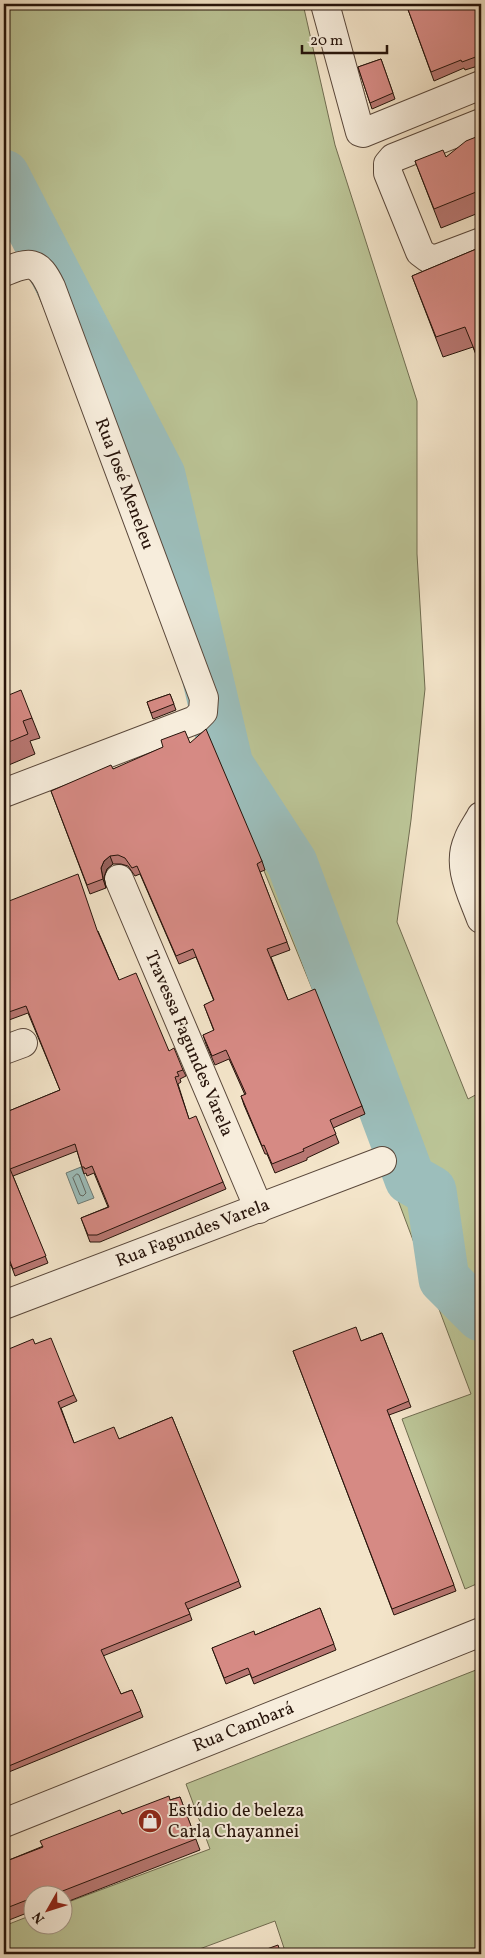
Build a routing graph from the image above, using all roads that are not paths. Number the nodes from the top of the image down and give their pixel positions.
1 (325, 4) edge
2 (481, 85) edge
3 (481, 123) edge
4 (481, 242) edge
5 (4, 272) edge
6 (4, 793) edge
7 (481, 816) edge
8 (119, 879) dead end
9 (481, 919) edge
10 (382, 1161) dead end
11 (259, 1209) junction
12 (4, 1305) edge
13 (481, 1632) edge
14 (4, 1823) edge

1 - 2 street
3 - 4 street
5 - 6 street, Rua José Meneleu
7 - 9 street
8 - 11 street, Travessa Fagundes Varela
10 - 11 street, Rua Fagundes Varela
11 - 12 street, Rua Fagundes Varela
13 - 14 street, Rua Cambará

